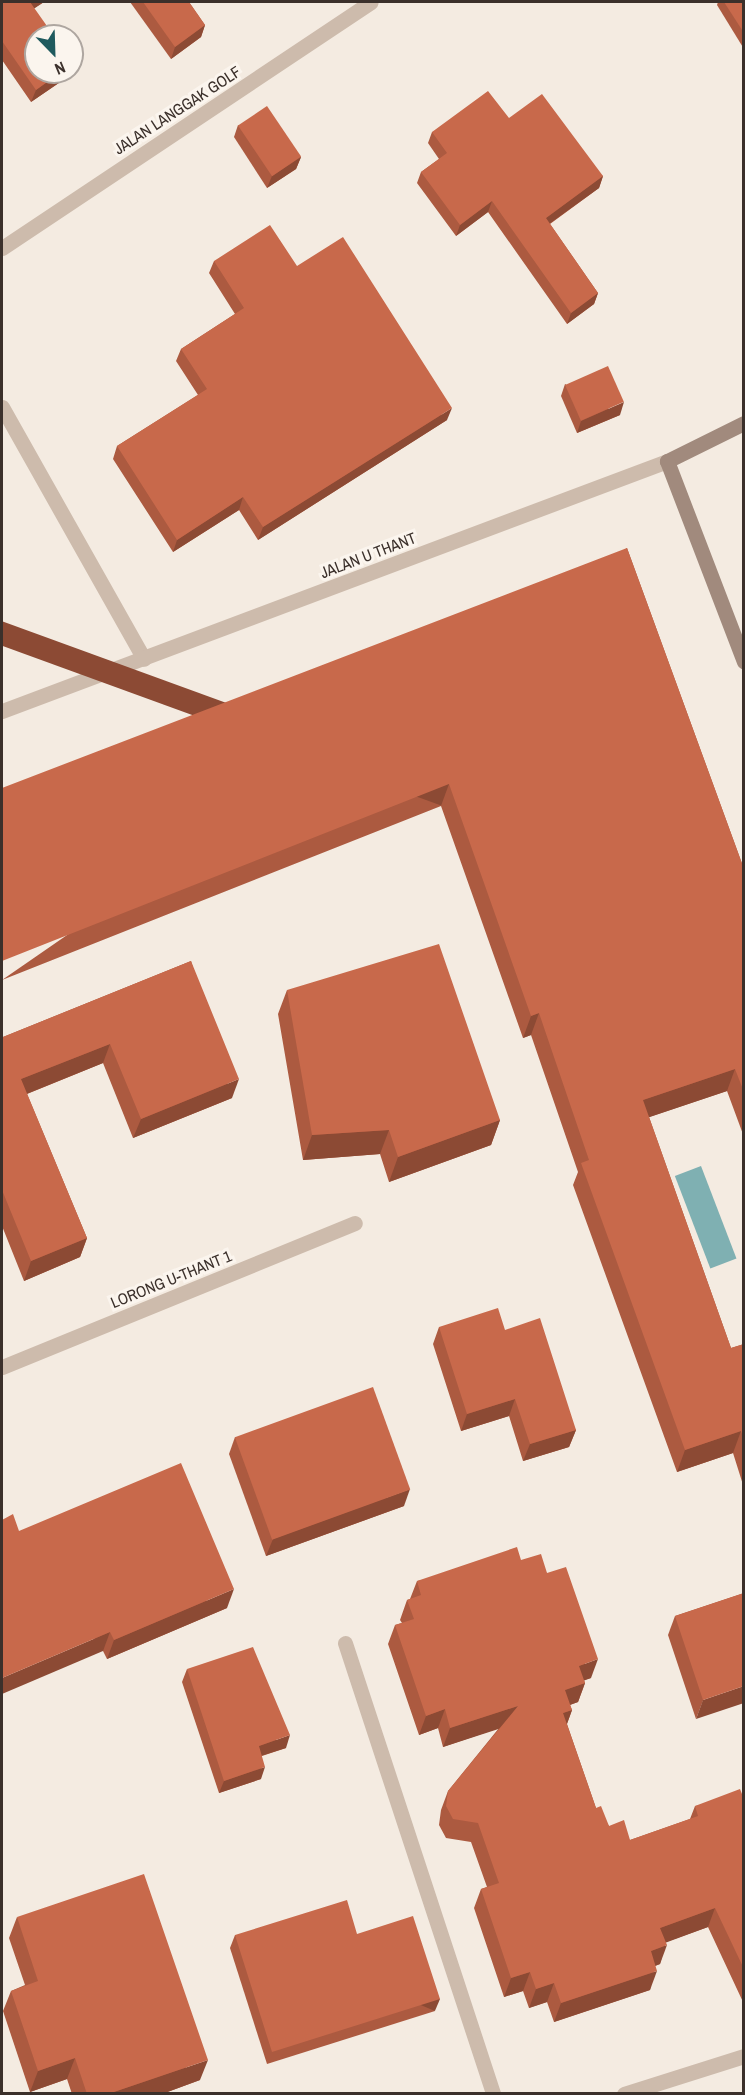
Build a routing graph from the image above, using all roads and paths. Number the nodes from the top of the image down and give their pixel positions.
1 (371, 2) edge
2 (2, 248) edge
3 (2, 407) edge
4 (744, 423) edge
5 (667, 461) junction
6 (144, 659) junction
7 (744, 663) edge
8 (2, 711) edge
9 (355, 1223) dead end
10 (2, 1367) edge
11 (345, 1643) dead end
12 (744, 2056) edge
13 (493, 2094) edge
14 (624, 2094) edge

1 - 2 street, JALAN LANGGAK GOLF
3 - 6 street
4 - 5 street, JALAN U THANT
5 - 6 street, JALAN U THANT
5 - 7 street
6 - 8 street, JALAN U THANT
9 - 10 street, LORONG U-THANT 1
11 - 13 street
12 - 14 street

